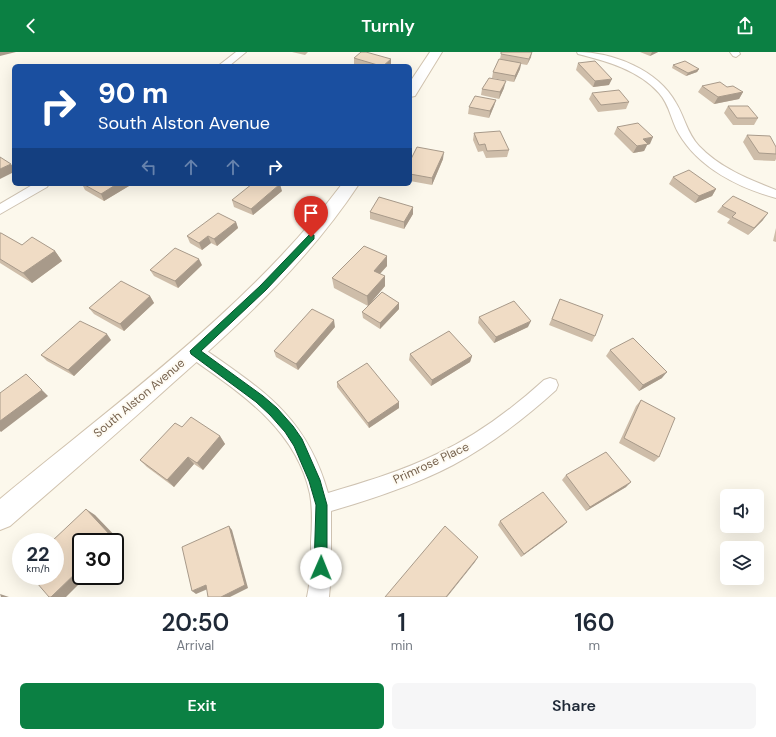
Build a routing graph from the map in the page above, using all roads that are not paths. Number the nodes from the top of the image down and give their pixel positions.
1 (242, 52) edge
2 (436, 52) edge
3 (581, 52) edge
4 (226, 64) edge
5 (412, 90) edge
6 (40, 186) edge
7 (349, 186) edge
8 (776, 194) edge
9 (0, 210) edge
10 (194, 351) junction
11 (550, 385) dead end
12 (321, 505) junction
13 (0, 516) edge
14 (318, 597) edge

1 - 4 street
2 - 5 street
3 - 8 street
6 - 9 street
7 - 10 street, South Alston Avenue
10 - 12 street
10 - 13 street, South Alston Avenue
11 - 12 street, Primrose Place
12 - 14 street

